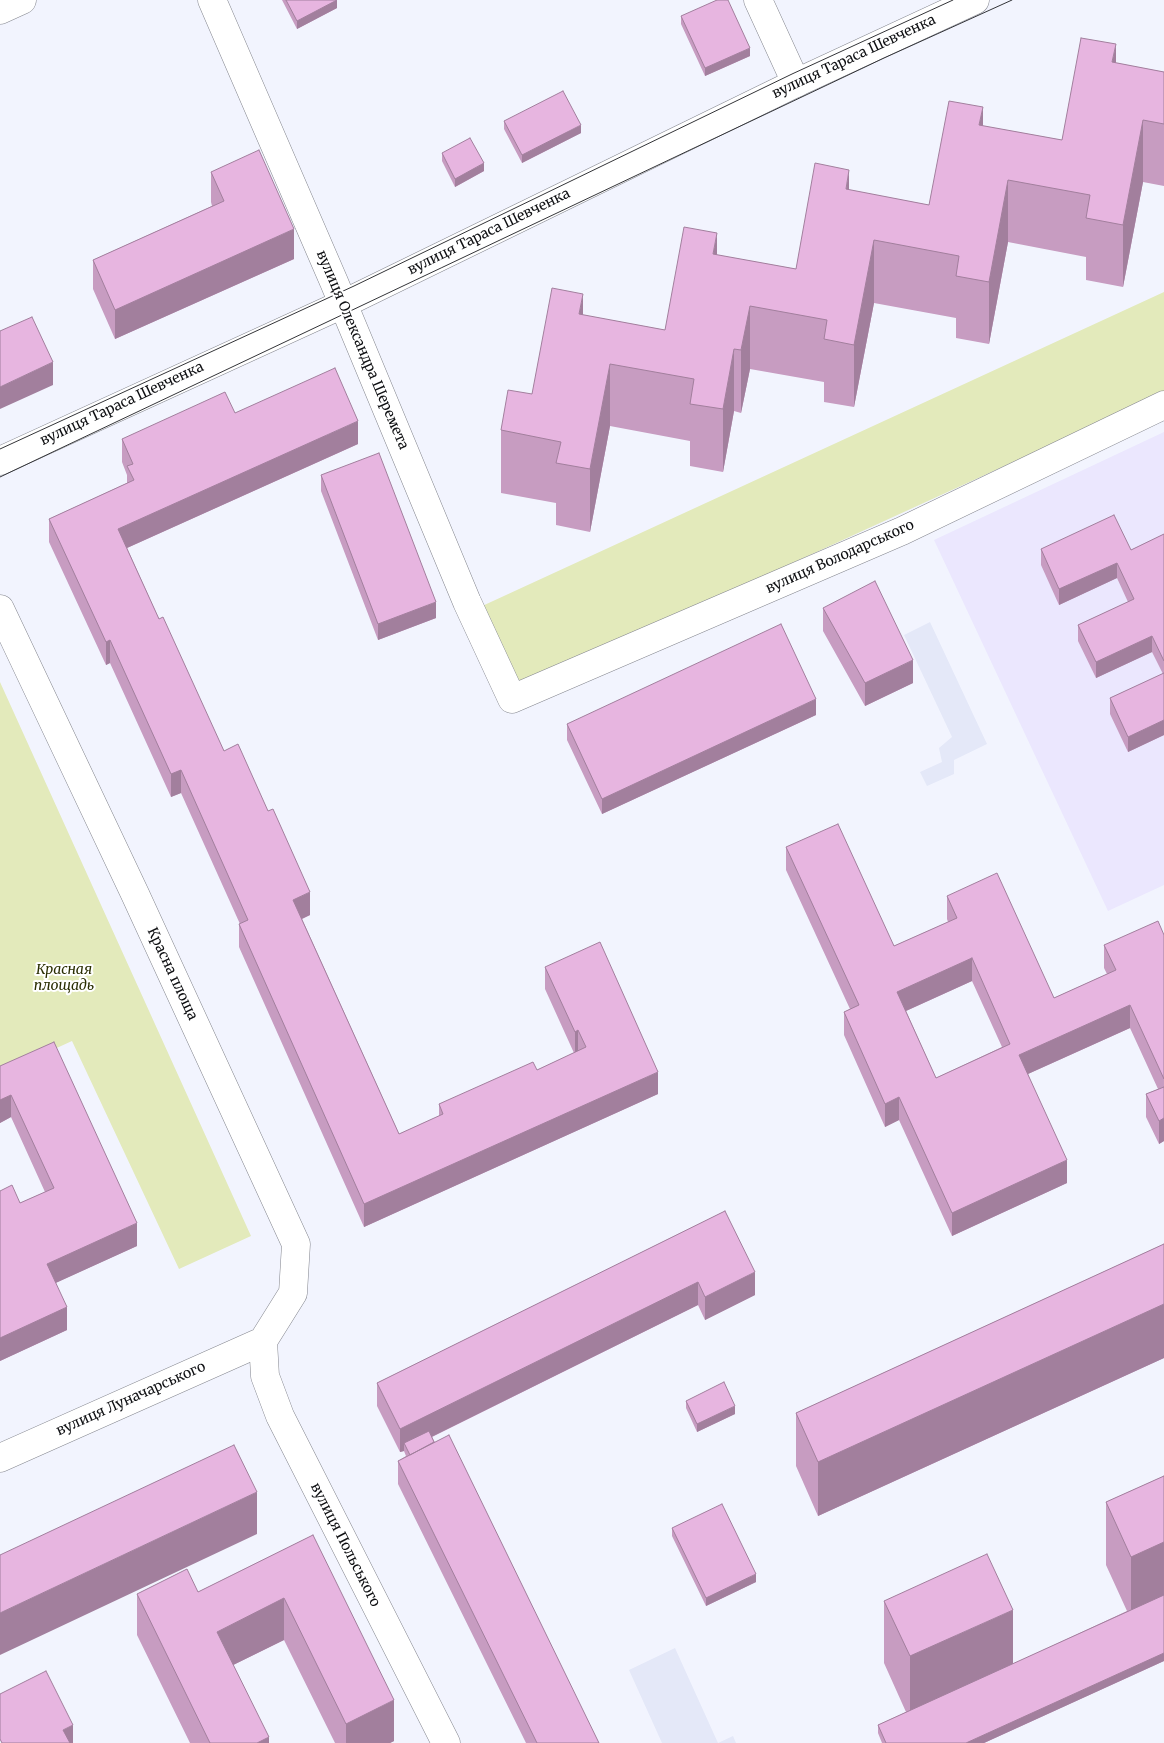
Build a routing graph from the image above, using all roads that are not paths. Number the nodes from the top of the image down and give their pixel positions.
1 (22, 0) edge
2 (212, 0) edge
3 (758, 0) edge
4 (975, 0) edge
5 (0, 10) edge
6 (796, 83) junction
7 (343, 304) junction
8 (1164, 405) edge
9 (0, 460) edge
10 (0, 609) edge
11 (512, 699) joint
12 (263, 1340) junction
13 (0, 1458) edge
14 (446, 1743) edge

1 - 5 street
2 - 7 street, вулиця Олександра Шеремета
3 - 6 street
4 - 6 street, вулиця Тараса Шевченка
6 - 7 street, вулиця Тараса Шевченка
7 - 9 street, вулиця Тараса Шевченка
7 - 11 street, вулиця Олександра Шеремета
8 - 11 street, вулиця Володарського
10 - 12 street, Красна площа
12 - 13 street, вулиця Луначарського
12 - 14 street, вулиця Польського

